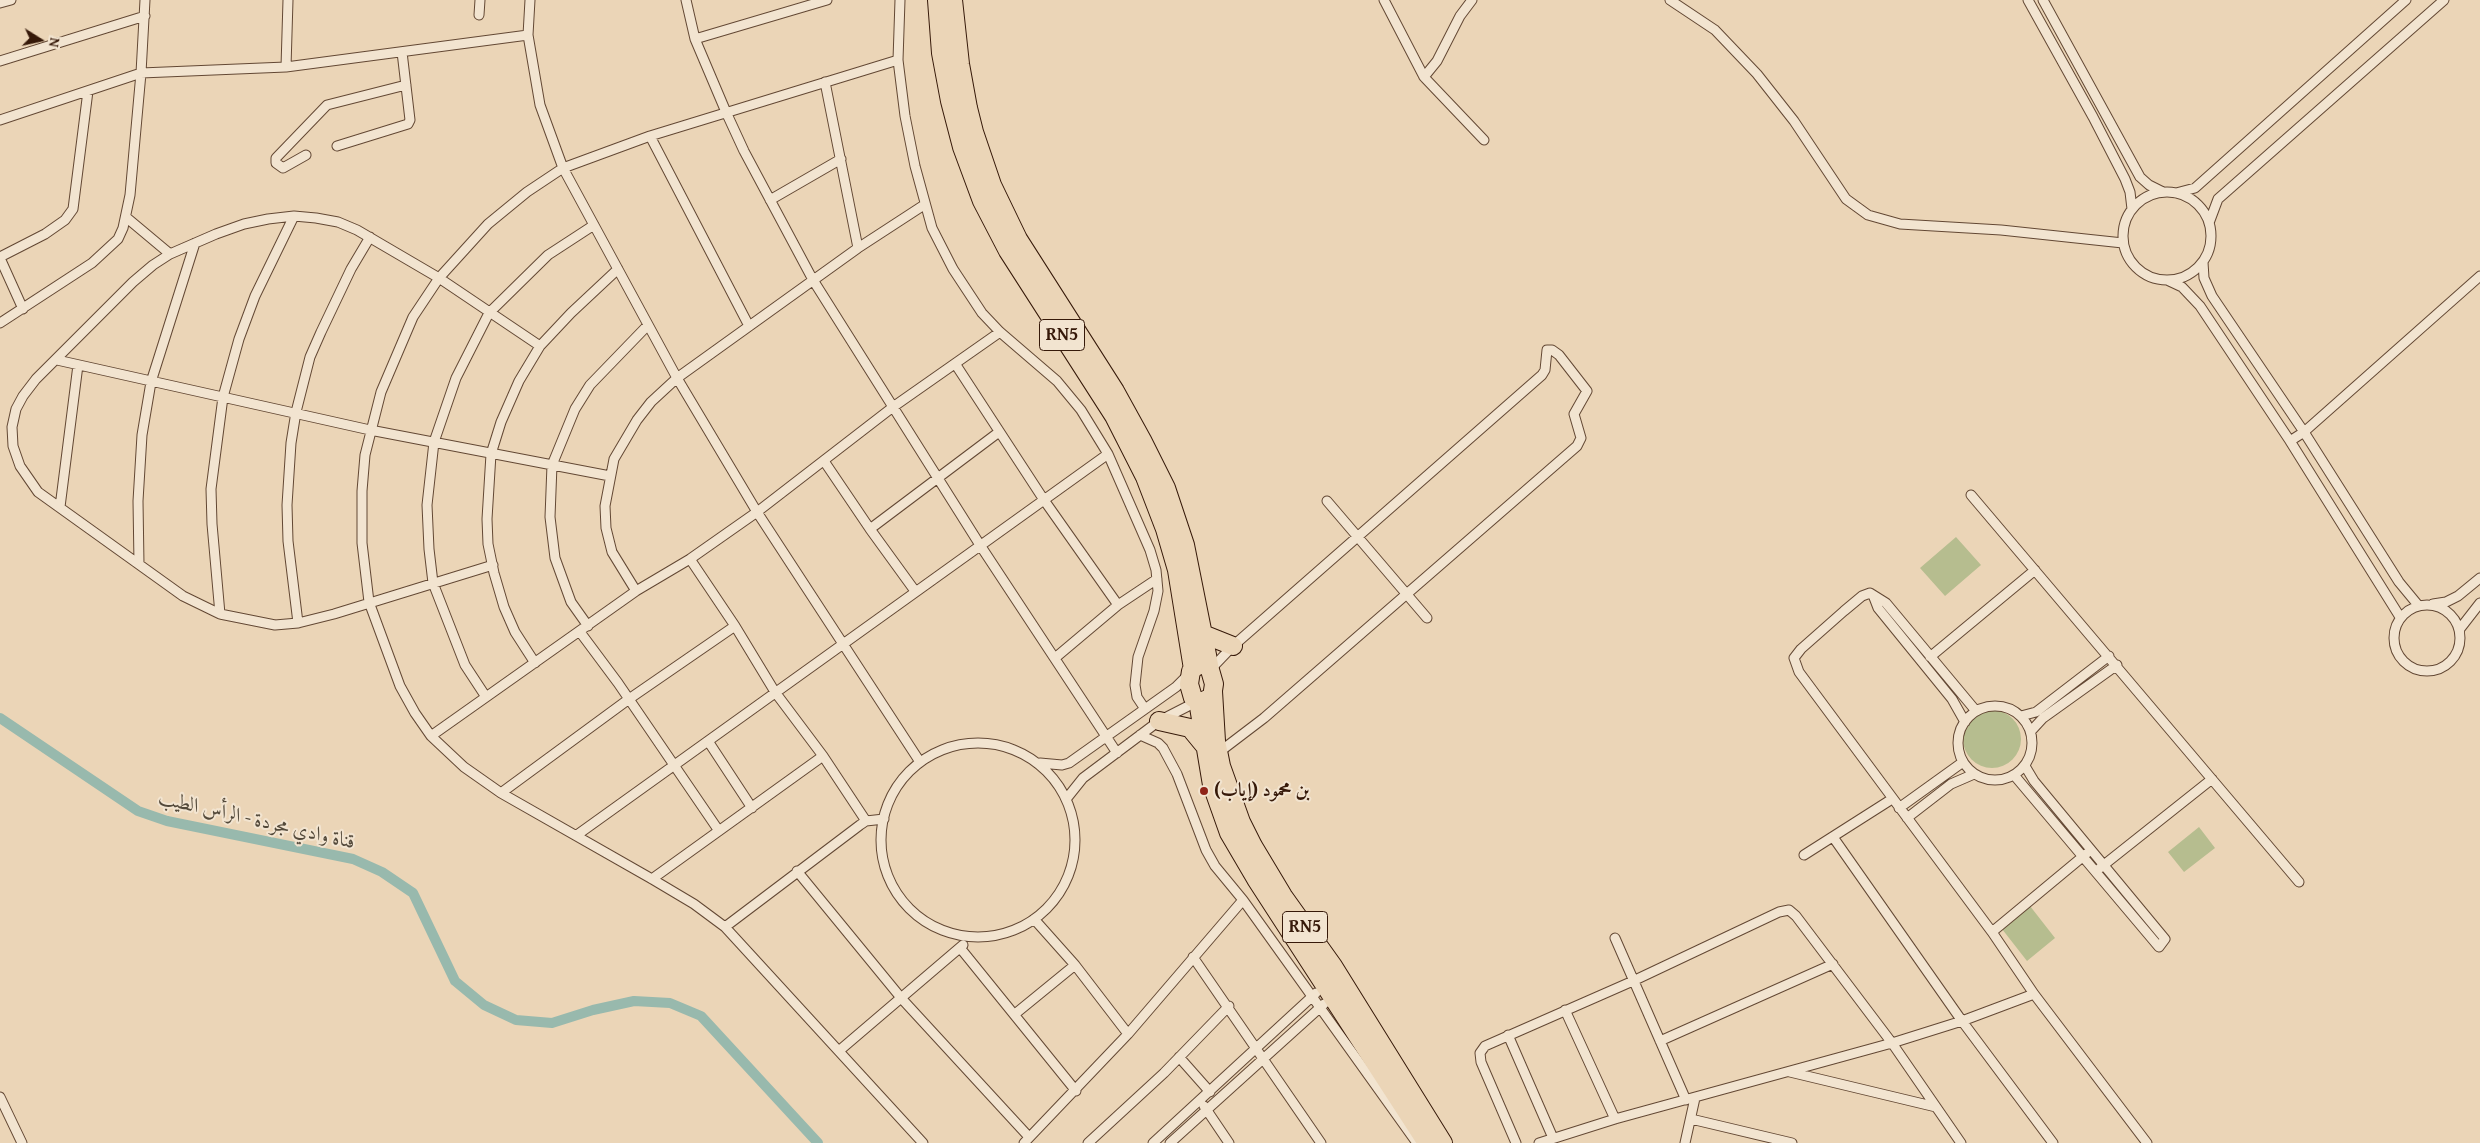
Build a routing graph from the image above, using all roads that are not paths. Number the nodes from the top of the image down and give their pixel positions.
1 (11, 0) edge
2 (145, 0) edge
3 (288, 0) edge
4 (480, 0) edge
5 (530, 0) edge
6 (686, 0) edge
7 (827, 0) edge
8 (900, 0) edge
9 (937, 0) edge
10 (953, 0) edge
11 (1384, 0) edge
12 (1472, 0) edge
13 (1670, 0) edge
14 (2028, 0) edge
15 (2043, 0) edge
16 (2406, 0) edge
17 (2444, 0) edge
18 (0, 4) edge
19 (479, 15) dead end
20 (145, 16) junction
21 (528, 35) junction
22 (695, 39) junction
23 (402, 52) junction
24 (898, 60) junction
25 (0, 61) edge
26 (286, 67) junction
27 (141, 73) junction
28 (1424, 77) junction
29 (825, 82) junction
30 (406, 85) junction
31 (88, 91) junction
32 (726, 112) junction
33 (0, 120) edge
34 (650, 136) junction
35 (1484, 140) dead end
36 (336, 146) dead end
37 (306, 155) dead end
38 (841, 159) junction
39 (562, 168) junction
40 (2164, 192) junction
41 (2176, 193) junction
42 (770, 200) junction
43 (924, 205) junction
44 (2132, 209) junction
45 (294, 216) junction
46 (127, 218) junction
47 (2209, 223) junction
48 (594, 226) junction
49 (370, 237) junction
50 (2123, 242) junction
51 (195, 243) junction
52 (858, 248) junction
53 (170, 254) junction
54 (0, 258) edge
55 (2203, 262) junction
56 (618, 269) junction
57 (2480, 276) edge
58 (439, 278) junction
59 (813, 280) junction
60 (2167, 280) junction
61 (23, 309) junction
62 (489, 313) junction
63 (0, 323) edge
64 (648, 325) junction
65 (749, 326) junction
66 (1000, 332) junction
67 (540, 346) junction
68 (57, 360) junction
69 (78, 365) junction
70 (956, 365) junction
71 (677, 378) junction
72 (151, 382) junction
73 (223, 397) junction
74 (893, 408) junction
75 (296, 412) junction
76 (370, 430) junction
77 (999, 432) junction
78 (2304, 432) junction
79 (2290, 441) junction
80 (434, 442) junction
81 (491, 454) junction
82 (1108, 454) junction
83 (824, 461) junction
84 (552, 465) junction
85 (610, 476) junction
86 (938, 478) junction
87 (1971, 495) dead end
88 (1044, 500) junction
89 (1327, 501) dead end
90 (60, 507) junction
91 (757, 512) junction
92 (870, 529) junction
93 (1357, 537) junction
94 (980, 544) junction
95 (690, 559) junction
96 (139, 564) junction
97 (493, 565) junction
98 (2035, 570) junction
99 (2480, 578) edge
100 (1157, 579) junction
101 (433, 583) junction
102 (636, 591) junction
103 (915, 591) junction
104 (1407, 594) junction
105 (1873, 594) junction
106 (369, 602) junction
107 (2480, 603) edge
108 (2431, 604) junction
109 (1118, 605) junction
110 (2418, 605) junction
111 (220, 614) junction
112 (2400, 617) junction
113 (1427, 618) dead end
114 (298, 623) junction
115 (588, 626) junction
116 (735, 626) junction
117 (2459, 630) junction
118 (580, 632) junction
119 (1203, 634) junction
120 (842, 643) junction
121 (1233, 646) junction
122 (2109, 656) junction
123 (1930, 657) junction
124 (1055, 658) junction
125 (535, 663) junction
126 (2117, 665) junction
127 (1210, 670) junction
128 (1191, 671) junction
129 (775, 692) junction
130 (1213, 692) junction
131 (486, 697) junction
132 (629, 699) junction
133 (1198, 701) junction
134 (1144, 709) junction
135 (1976, 711) junction
136 (2021, 716) junction
137 (1159, 721) junction
138 (1965, 722) junction
139 (2031, 731) junction
140 (1140, 735) junction
141 (431, 736) junction
142 (1106, 737) junction
143 (708, 741) junction
144 (1211, 749) junction
145 (1117, 752) junction
146 (824, 756) junction
147 (920, 762) junction
148 (1963, 762) junction
149 (1040, 763) junction
150 (673, 765) junction
151 (2025, 766) junction
152 (1974, 774) junction
153 (2014, 775) junction
154 (2212, 779) junction
155 (501, 793) junction
156 (1067, 798) junction
157 (1892, 799) junction
158 (752, 808) junction
159 (1899, 808) junction
160 (1907, 818) junction
161 (884, 819) junction
162 (866, 821) junction
163 (719, 830) junction
164 (577, 835) junction
165 (1832, 836) junction
166 (2091, 850) junction
167 (1804, 855) dead end
168 (2083, 856) junction
169 (2104, 864) junction
170 (2096, 870) junction
171 (797, 871) junction
172 (652, 879) junction
173 (2299, 882) dead end
174 (1243, 900) junction
175 (1034, 919) junction
176 (725, 927) junction
177 (1992, 932) junction
178 (968, 938) junction
179 (1615, 938) dead end
180 (961, 949) junction
181 (1193, 957) junction
182 (1833, 964) junction
183 (1075, 965) junction
184 (1633, 982) junction
185 (2034, 994) junction
186 (1322, 997) junction
187 (902, 999) junction
188 (1228, 1006) junction
189 (1565, 1010) junction
190 (1015, 1014) junction
191 (1962, 1021) junction
192 (1128, 1034) junction
193 (1508, 1035) junction
194 (1660, 1041) junction
195 (1892, 1043) junction
196 (1257, 1049) junction
197 (840, 1050) junction
198 (1179, 1057) junction
199 (1264, 1059) junction
200 (1787, 1071) junction
201 (1076, 1090) junction
202 (1210, 1092) junction
203 (0, 1097) edge
204 (1690, 1099) junction
205 (1200, 1101) junction
206 (1936, 1107) junction
207 (1207, 1110) junction
208 (1615, 1119) junction
209 (1690, 1119) junction
210 (1553, 1138) junction
211 (1026, 1140) edge
212 (22, 1143) edge
213 (923, 1143) edge
214 (1088, 1143) edge
215 (1153, 1143) edge
216 (1170, 1143) edge
217 (1229, 1143) edge
218 (1321, 1143) edge
219 (1417, 1143) edge
220 (1427, 1143) edge
221 (1443, 1143) edge
222 (1516, 1143) edge
223 (1539, 1143) edge
224 (1685, 1143) edge
225 (1792, 1143) edge
226 (1961, 1143) edge
227 (2053, 1143) edge
228 (2147, 1143) edge

1 - 18 street
2 - 20 street
3 - 26 street
4 - 19 street
5 - 21 street
6 - 22 street
7 - 22 street
8 - 24 street
9 - 128 highway, RN5
10 - 119 highway, RN5
11 - 28 street
12 - 28 street
13 - 50 street
14 - 44 street
15 - 40 street
16 - 41 street
17 - 47 street
20 - 25 street
20 - 27 street
21 - 23 street
21 - 39 street
22 - 32 street
23 - 26 street
23 - 30 street
24 - 29 street
24 - 43 street
26 - 27 street
27 - 31 street
27 - 46 street
28 - 35 street
29 - 32 street
29 - 38 street
30 - 36 street
30 - 37 street
31 - 33 street
31 - 54 street
32 - 34 street
32 - 42 street
34 - 39 street
34 - 65 street
38 - 42 street
38 - 52 street
39 - 48 street
39 - 58 street
40 - 41 street
40 - 44 street
41 - 47 street
42 - 59 street
43 - 52 street
43 - 66 street
44 - 50 street
45 - 49 street
45 - 51 street
45 - 73 street
46 - 53 street
46 - 61 street
47 - 55 street
48 - 56 street
48 - 62 street
49 - 58 street
49 - 75 street
50 - 60 street
51 - 53 street
51 - 72 street
52 - 59 street
53 - 68 street
54 - 61 street
55 - 60 street
55 - 78 street
56 - 64 street
56 - 67 street
57 - 78 street
58 - 62 street
58 - 76 street
59 - 65 street
59 - 74 street
60 - 79 street
61 - 63 street
62 - 67 street
62 - 80 street
64 - 71 street
64 - 84 street
65 - 71 street
66 - 70 street
66 - 82 street
67 - 81 street
68 - 69 street
68 - 90 street
69 - 72 street
69 - 90 street
70 - 74 street
70 - 77 street
71 - 85 street
71 - 91 street
72 - 73 street
72 - 96 street
73 - 75 street
73 - 111 street
74 - 83 street
74 - 86 street
75 - 76 street
75 - 114 street
76 - 80 street
76 - 106 street
77 - 86 street
77 - 88 street
78 - 79 street
78 - 110 street
79 - 112 street
80 - 81 street
80 - 101 street
81 - 84 street
81 - 97 street
82 - 88 street
82 - 100 street
83 - 91 street
83 - 92 street
84 - 85 street
84 - 115 street
85 - 102 street
86 - 92 street
86 - 94 street
87 - 98 street
88 - 94 street
88 - 109 street
89 - 93 street
90 - 96 street
91 - 95 street
91 - 120 street
92 - 103 street
93 - 104 street
93 - 104 street
93 - 121 street
94 - 103 street
94 - 124 street
95 - 102 street
95 - 116 street
96 - 111 street
97 - 101 street
97 - 125 street
98 - 122 street
98 - 123 street
99 - 108 street
100 - 109 street
100 - 134 street
101 - 106 street
101 - 131 street
102 - 115 street
103 - 120 street
104 - 113 street
104 - 144 street
105 - 123 street
105 - 138 street
105 - 157 street
106 - 114 street
106 - 141 street
107 - 117 street
108 - 110 street
108 - 117 street
109 - 124 street
110 - 112 street
111 - 114 street
112 - 117 street
115 - 118 street
116 - 129 street
116 - 132 street
118 - 125 street
118 - 132 street
119 - 121 highway
119 - 127 highway, RN5
120 - 129 street
120 - 147 street
121 - 127 street
122 - 126 street
122 - 136 street
123 - 135 street
124 - 142 street
125 - 131 street
126 - 139 street
126 - 154 street
127 - 128 highway
127 - 130 highway, RN5
128 - 133 highway, RN5
128 - 134 street
129 - 143 street
129 - 146 street
130 - 133 highway
130 - 144 highway, RN5
131 - 141 street
132 - 150 street
132 - 155 street
133 - 137 street
133 - 144 highway, RN5
134 - 142 street
135 - 136 street
135 - 138 street
136 - 139 street
137 - 140 street
137 - 144 highway
138 - 148 street
139 - 151 street
140 - 145 street
140 - 174 street
141 - 155 street
142 - 145 street
142 - 149 street
143 - 150 street
143 - 158 street
144 - 186 highway, RN5
144 - 221 highway, RN5
145 - 156 street
146 - 158 street
146 - 162 street
147 - 149 street
147 - 161 street
148 - 152 street
148 - 159 street
149 - 156 street
150 - 163 street
150 - 164 street
151 - 153 street
151 - 166 street
152 - 153 street
152 - 160 street
153 - 168 street
154 - 169 street
154 - 173 street
155 - 164 street
156 - 175 street
157 - 159 street
157 - 165 street
158 - 163 street
159 - 160 street
160 - 177 street
161 - 162 street
161 - 178 street
162 - 171 street
163 - 172 street
164 - 172 street
165 - 167 street
165 - 191 street
166 - 168 street
166 - 169 street
168 - 170 street
168 - 177 street
169 - 170 street
169 - 170 street
171 - 176 street
171 - 187 street
172 - 176 street
174 - 181 street
174 - 186 street
175 - 178 street
175 - 183 street
176 - 197 street
177 - 185 street
178 - 180 street
179 - 184 street
180 - 187 street
180 - 190 street
181 - 188 street
181 - 192 street
182 - 184 street
182 - 194 street
182 - 195 street
183 - 190 street
183 - 192 street
184 - 189 street
184 - 194 street
185 - 191 street
185 - 228 street
186 - 196 street
186 - 199 street
186 - 219 street
186 - 220 highway, RN5
187 - 197 street
187 - 211 street
188 - 196 street
188 - 198 street
189 - 193 street
189 - 208 street
190 - 201 street
191 - 195 street
191 - 227 street
192 - 201 street
193 - 210 street
193 - 222 street
194 - 204 street
195 - 200 street
195 - 206 street
196 - 199 street
196 - 202 street
197 - 213 street
198 - 202 street
198 - 214 street
199 - 207 street
199 - 218 street
200 - 204 street
200 - 206 street
201 - 211 street
202 - 205 street
203 - 212 street
204 - 208 street
204 - 209 street
205 - 207 street
205 - 215 street
206 - 226 street
207 - 216 street
207 - 217 street
208 - 210 street
209 - 224 street
209 - 225 street
210 - 223 street

